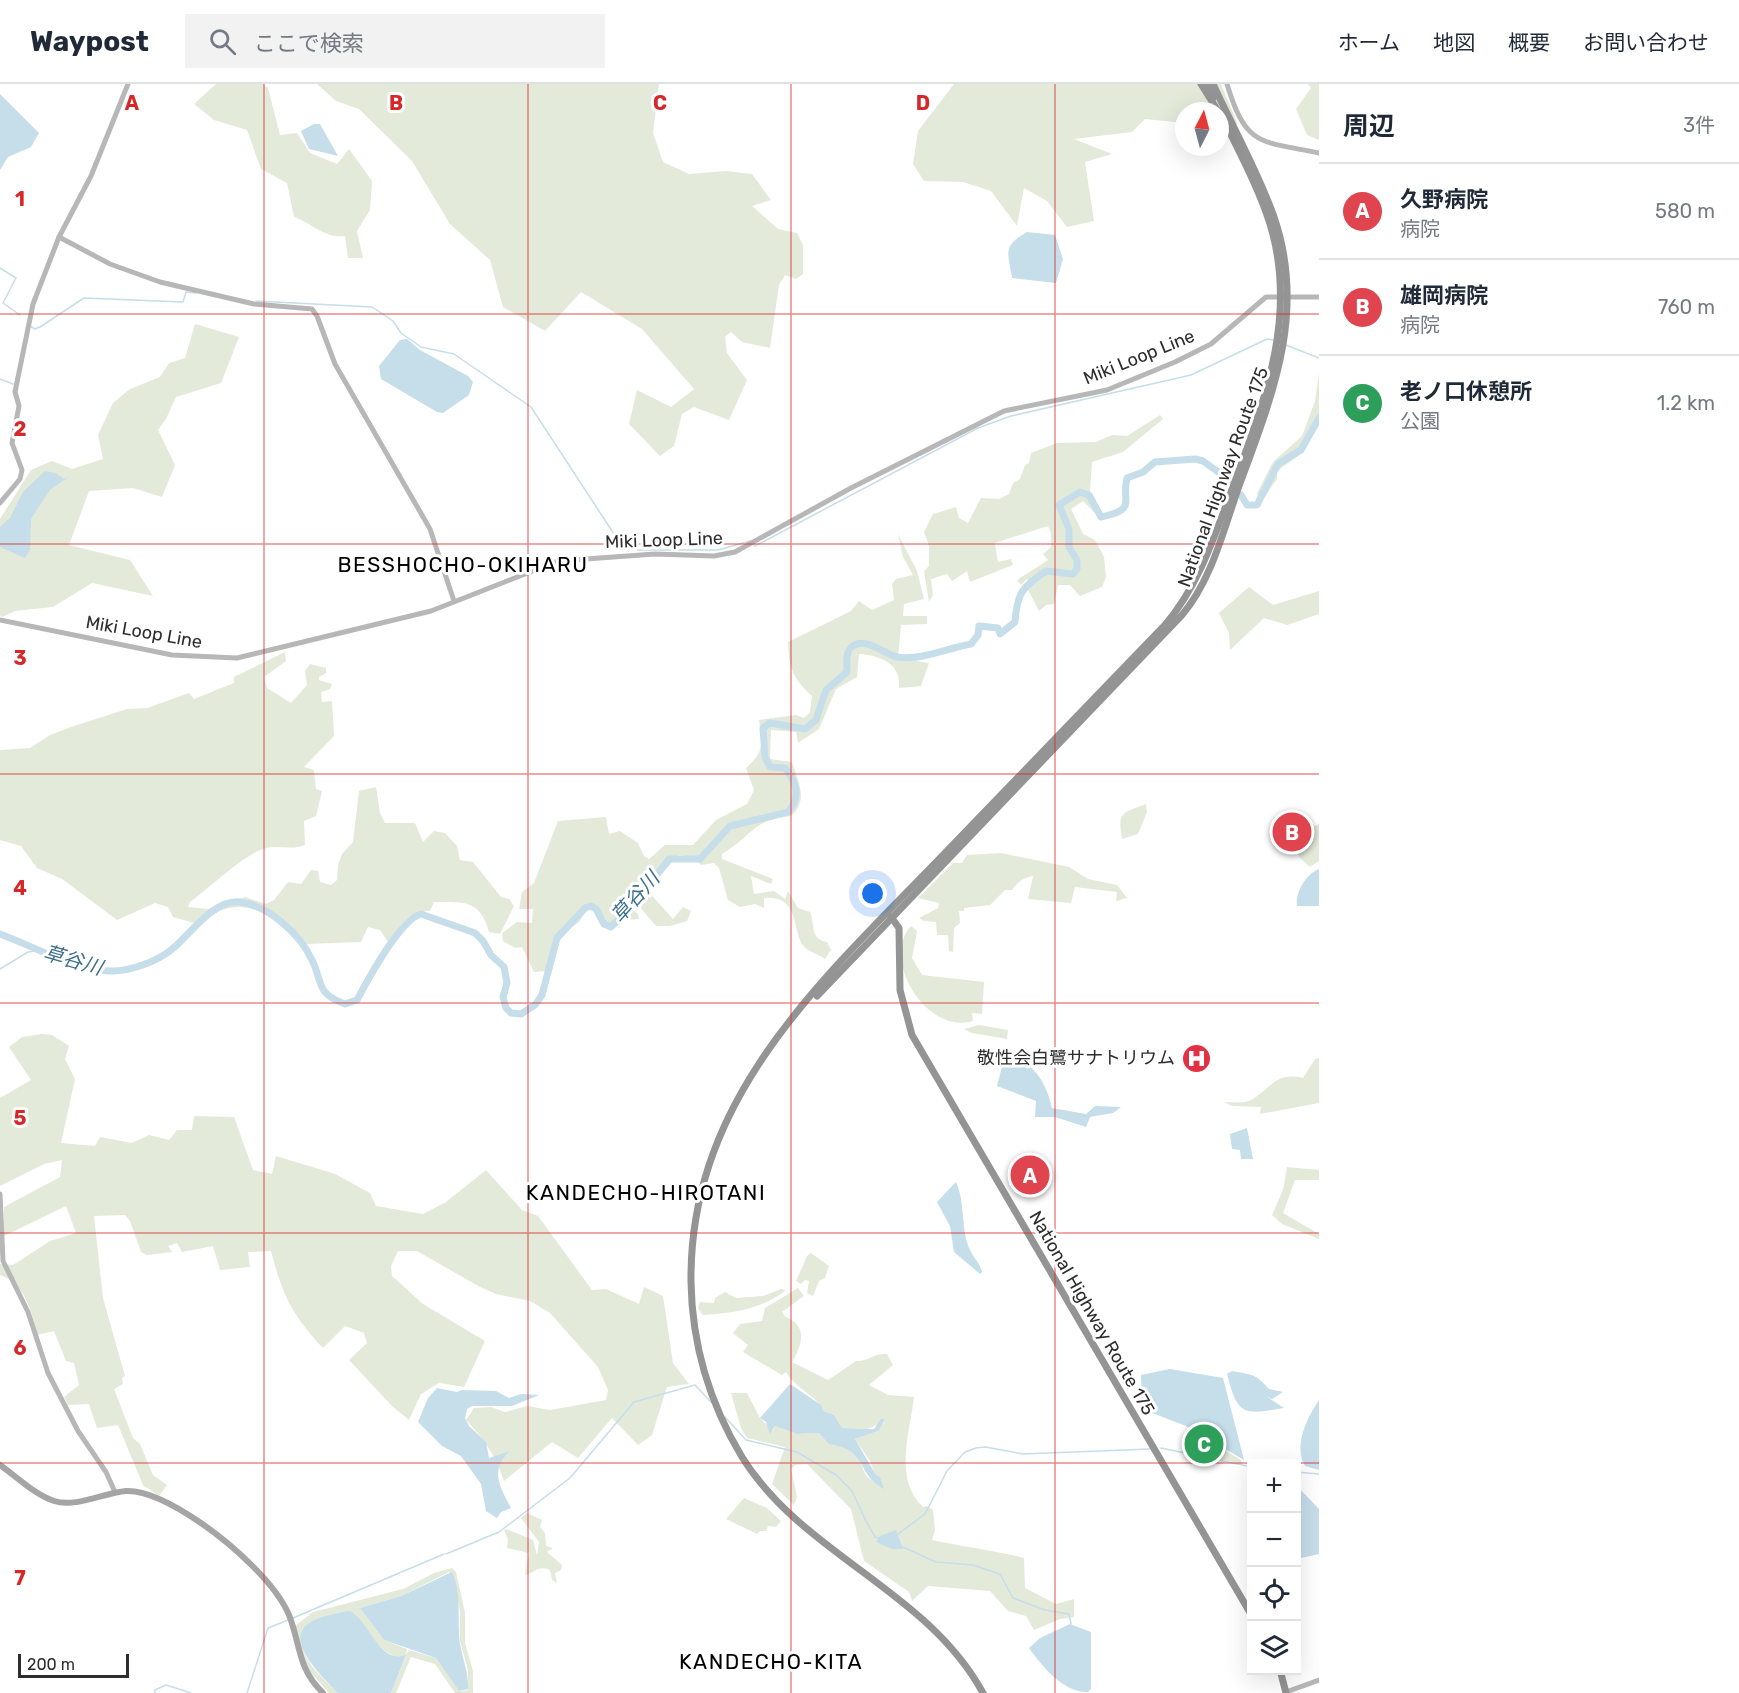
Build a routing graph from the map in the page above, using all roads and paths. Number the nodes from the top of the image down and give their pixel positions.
1 (128, 84) edge
2 (1201, 84) edge
3 (1207, 84) edge
4 (1215, 84) edge
5 (1227, 84) edge
6 (1213, 102) edge
7 (1216, 102) edge
8 (1219, 102) edge
9 (1229, 129) edge
10 (1319, 153) edge
11 (59, 237) junction
12 (1284, 296) junction
13 (1319, 297) edge
14 (0, 503) edge
15 (454, 601) junction
16 (0, 620) edge
17 (886, 912) junction
18 (893, 919) junction
19 (776, 1040) junction
20 (0, 1194) edge
21 (0, 1465) edge
22 (115, 1492) junction
23 (1247, 1609) edge
24 (1281, 1675) edge
25 (1319, 1680) edge
26 (1286, 1692) edge
27 (323, 1693) edge
28 (983, 1693) edge

1 - 11 main road
2 - 6 highway
3 - 7 highway, National Highway Route 175
4 - 8 highway
5 - 10 main road
9 - 12 highway, National Highway Route 175
11 - 14 main road
11 - 15 main road
12 - 13 main road, Miki Loop Line
12 - 15 main road, Miki Loop Line
12 - 17 highway, National Highway Route 175
12 - 18 highway, National Highway Route 175
15 - 16 main road, Miki Loop Line
17 - 18 highway
17 - 19 highway, National Highway Route 175
18 - 19 highway, National Highway Route 175
18 - 23 highway, National Highway Route 175
19 - 28 highway, National Highway Route 175
20 - 22 main road
21 - 22 main road
22 - 27 main road
24 - 26 highway
25 - 26 main road

